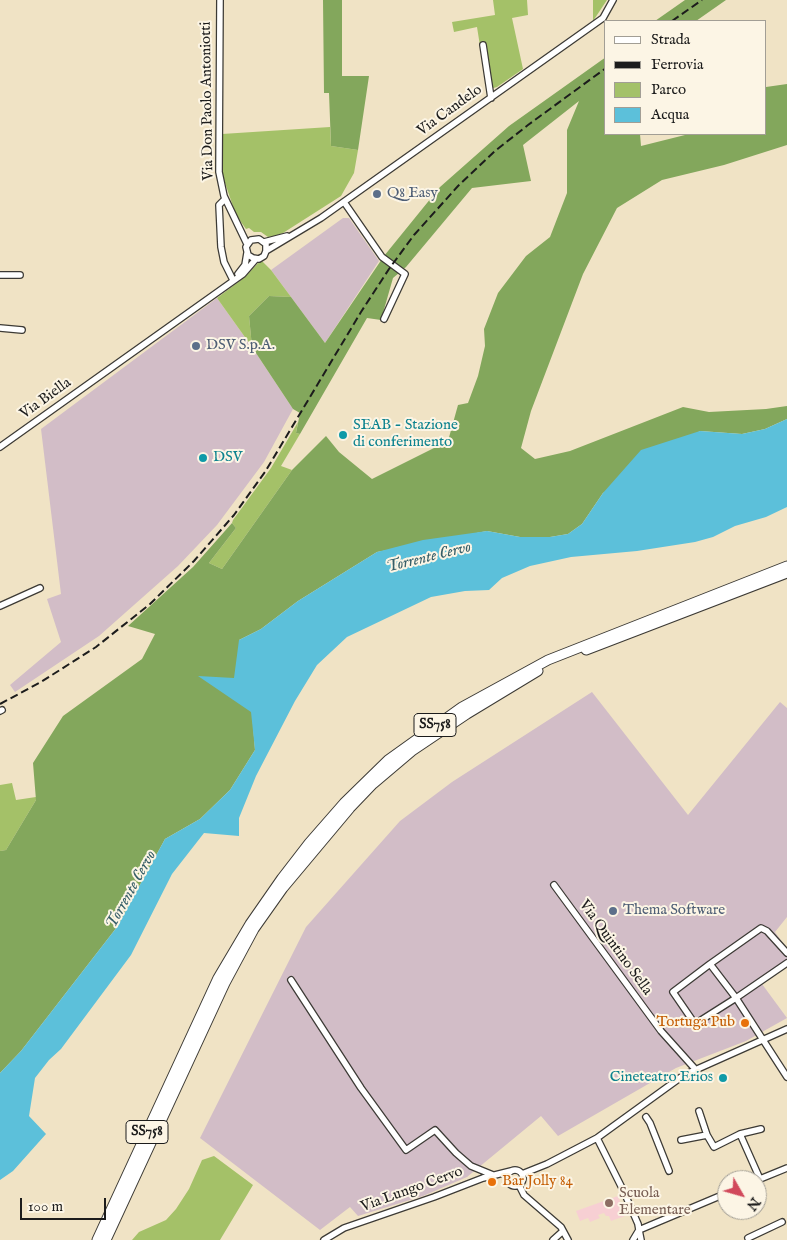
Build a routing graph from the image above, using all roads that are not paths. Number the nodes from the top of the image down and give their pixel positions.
1 (220, 0) edge
2 (613, 0) edge
3 (483, 45) dead end
4 (491, 98) junction
5 (225, 199) junction
6 (344, 202) junction
7 (240, 227) junction
8 (294, 234) junction
9 (256, 238) junction
10 (264, 242) junction
11 (247, 244) junction
12 (266, 251) junction
13 (247, 252) junction
14 (256, 259) junction
15 (0, 275) edge
16 (20, 275) dead end
17 (233, 280) junction
18 (384, 319) dead end
19 (0, 328) edge
20 (22, 330) dead end
21 (0, 447) edge
22 (787, 566) edge
23 (787, 572) edge
24 (40, 588) dead end
25 (0, 606) edge
26 (554, 885) dead end
27 (787, 953) edge
28 (710, 964) junction
29 (787, 964) edge
30 (291, 980) dead end
31 (736, 998) junction
32 (787, 1029) edge
33 (764, 1040) junction
34 (696, 1070) junction
35 (787, 1078) edge
36 (699, 1111) dead end
37 (646, 1117) dead end
38 (761, 1129) dead end
39 (740, 1134) junction
40 (707, 1135) junction
41 (597, 1138) junction
42 (681, 1140) dead end
43 (787, 1168) edge
44 (755, 1170) edge
45 (511, 1171) junction
46 (668, 1171) dead end
47 (501, 1173) junction
48 (522, 1174) junction
49 (493, 1175) junction
50 (767, 1177) edge
51 (508, 1182) junction
52 (519, 1184) junction
53 (717, 1197) edge
54 (782, 1222) dead end
55 (638, 1230) junction
56 (563, 1231) junction
57 (747, 1239) edge
58 (97, 1240) edge
59 (106, 1240) edge
60 (324, 1240) edge
61 (553, 1240) edge
62 (568, 1240) edge
63 (633, 1240) edge
64 (641, 1240) edge

1 - 5 street, Via Don Paolo Antoniotti
2 - 4 street, Via Candelo
3 - 4 street
4 - 6 street, Via Candelo
5 - 7 street, Via Don Paolo Antoniotti
5 - 17 street
6 - 8 street, Via Candelo
6 - 18 street
7 - 9 street, Via Don Paolo Antoniotti
7 - 11 street, Via Don Paolo Antoniotti
8 - 10 street, Via Candelo
8 - 12 street, Via Candelo
9 - 10 street
9 - 11 street
10 - 12 street
11 - 13 street
12 - 14 street
13 - 14 street
13 - 17 street
14 - 17 street
15 - 16 street
17 - 21 street, Via Biella
19 - 20 street
22 - 58 highway, SS758
23 - 59 highway, SS758
24 - 25 street
26 - 34 street, Via Quintino Sella
27 - 28 street, Via Quintino Sella
28 - 31 street
28 - 31 street, Via Quintino Sella
29 - 31 street, Via Quintino Sella
30 - 49 street
31 - 33 street
32 - 33 street
33 - 34 street
33 - 35 street
34 - 41 street
36 - 40 street
37 - 46 street
38 - 39 street
39 - 40 street
39 - 44 street
40 - 42 street
41 - 48 street
41 - 55 street
43 - 50 street
45 - 47 street, Via Lungo Cervo
45 - 48 street
45 - 51 street
47 - 49 street, Via Lungo Cervo
47 - 51 street
48 - 52 street
49 - 60 street, Via Lungo Cervo
51 - 52 street
52 - 56 street
53 - 55 street
54 - 57 street
55 - 63 street
55 - 64 street
56 - 61 street
56 - 62 street

